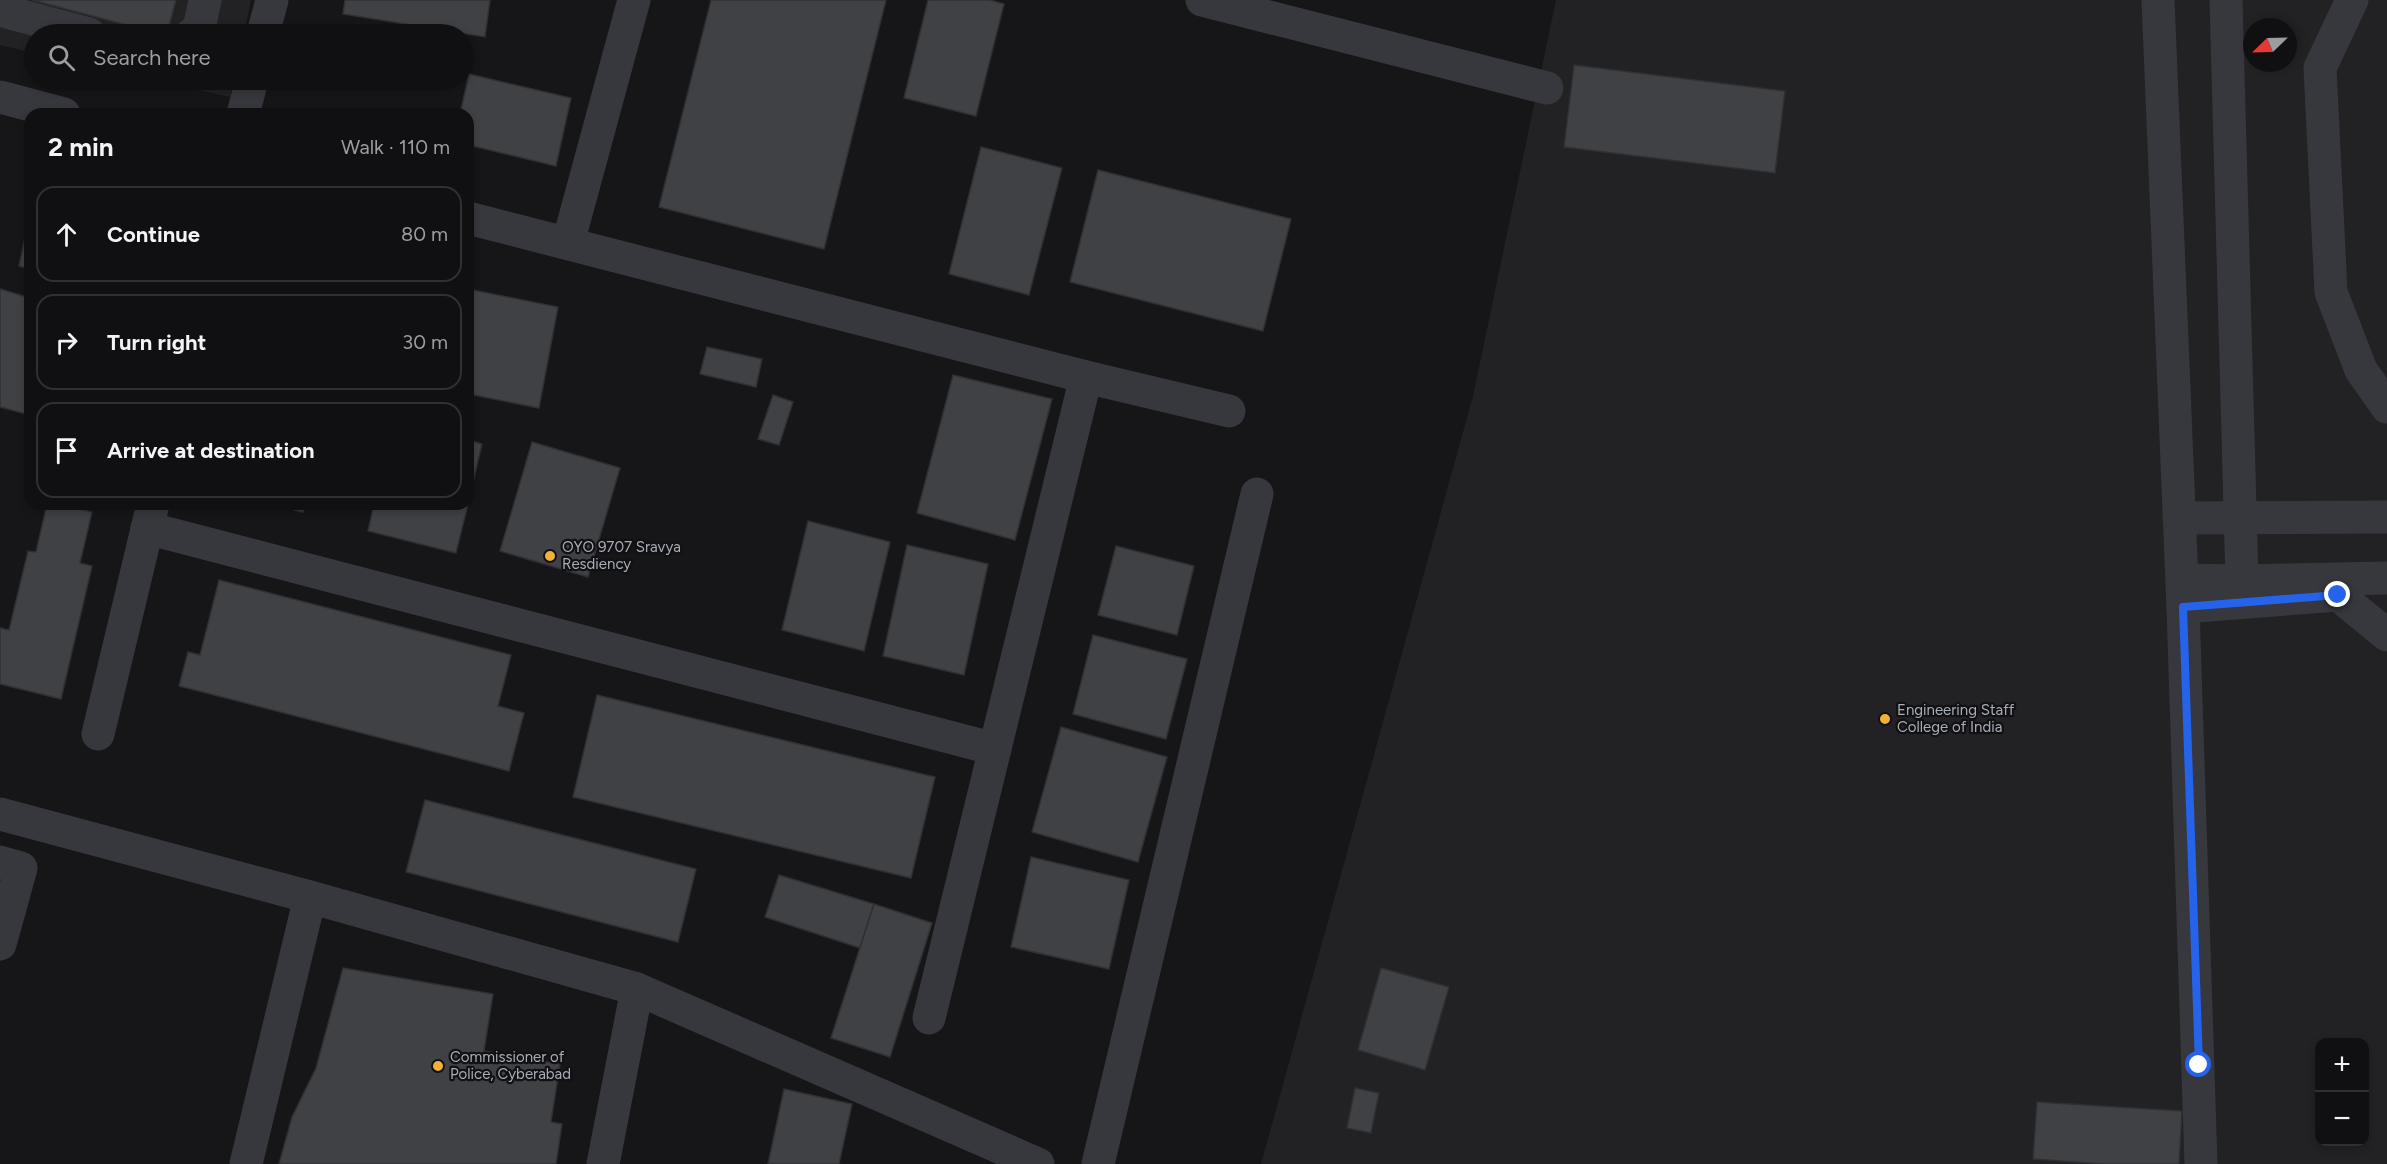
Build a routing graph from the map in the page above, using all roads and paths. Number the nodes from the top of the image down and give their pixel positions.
1 (206, 0) edge
2 (272, 0) edge
3 (634, 0) edge
4 (1202, 0) edge
5 (2158, 0) edge
6 (2226, 0) edge
7 (2352, 0) edge
8 (0, 7) edge
9 (52, 24) edge
10 (200, 24) edge
11 (266, 24) edge
12 (1547, 88) dead end
13 (249, 90) edge
14 (0, 97) edge
15 (41, 108) edge
16 (245, 108) edge
17 (474, 220) edge
18 (568, 243) junction
19 (1086, 377) junction
20 (2387, 407) edge
21 (1229, 411) dead end
22 (1257, 494) dead end
23 (150, 516) edge
24 (2239, 517) junction
25 (2387, 517) edge
26 (2179, 518) junction
27 (2387, 578) edge
28 (2242, 581) junction
29 (2183, 593) junction
30 (2387, 635) edge
31 (98, 734) dead end
32 (995, 748) junction
33 (0, 814) edge
34 (0, 862) edge
35 (310, 897) junction
36 (0, 944) edge
37 (637, 989) junction
38 (929, 1018) dead end
39 (2204, 1163) edge
40 (246, 1164) edge
41 (603, 1164) edge
42 (1038, 1164) edge
43 (1098, 1164) edge

1 - 10 street
2 - 11 street
3 - 18 street
4 - 12 street
5 - 26 street
6 - 24 street
7 - 20 street
8 - 9 street
13 - 16 street
14 - 15 street
17 - 18 street
18 - 19 street
19 - 21 street
19 - 32 street
22 - 43 street
23 - 31 street
23 - 32 street
24 - 25 street
24 - 26 street
24 - 28 street
26 - 29 street
27 - 28 street
28 - 29 street
29 - 30 street
29 - 39 street
32 - 38 street
33 - 35 street
34 - 36 street
35 - 37 street
35 - 40 street
37 - 41 street
37 - 42 street

